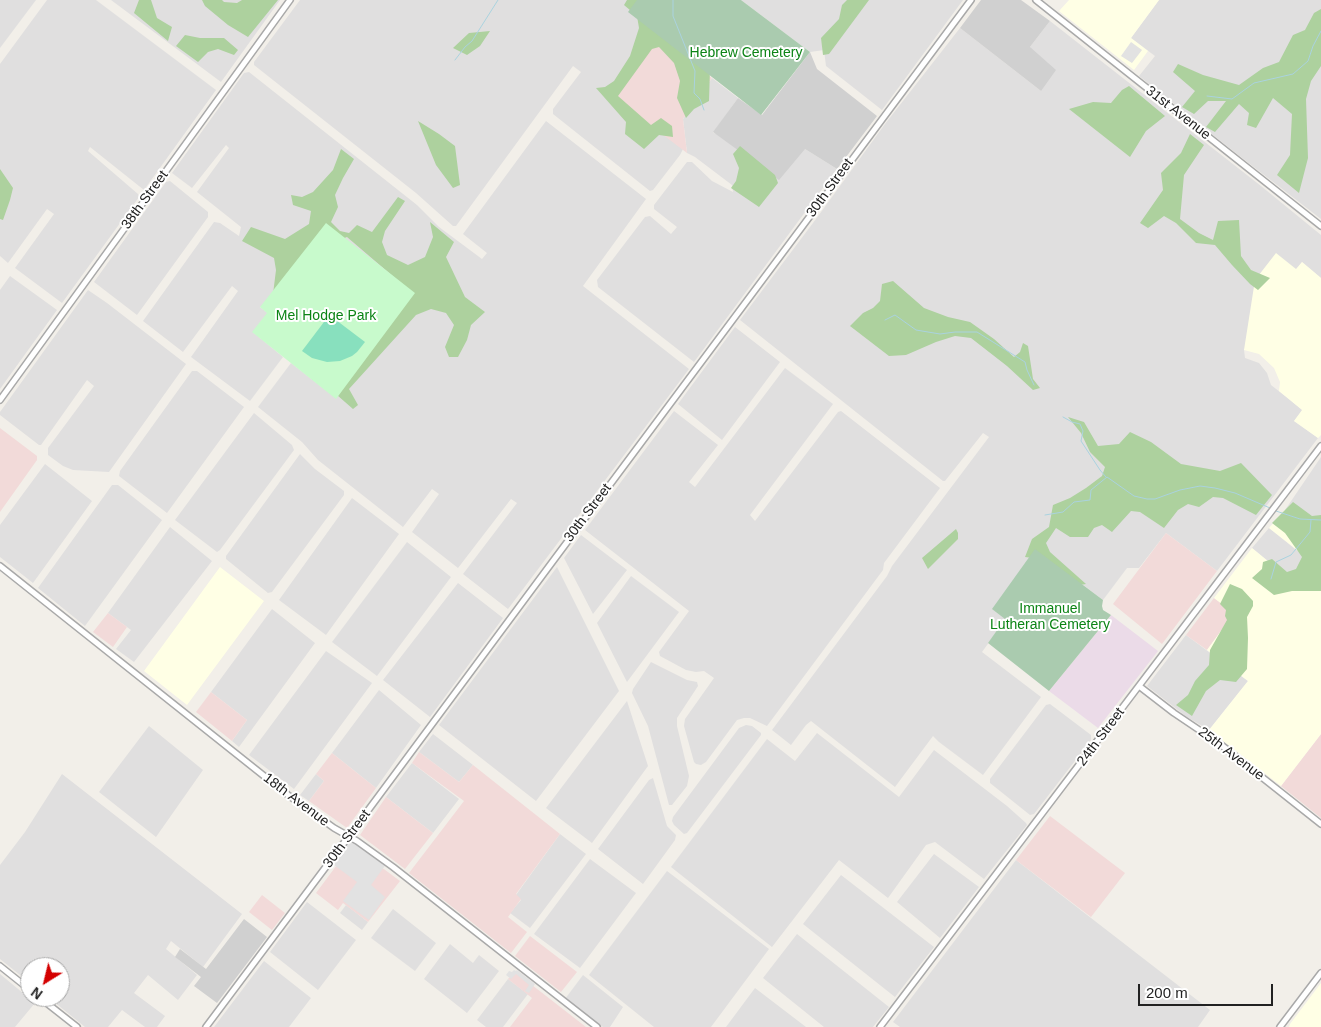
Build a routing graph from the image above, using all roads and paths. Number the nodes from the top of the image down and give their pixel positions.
1 (290, 0) edge
2 (971, 0) edge
3 (1036, 0) edge
4 (1321, 226) edge
5 (0, 400) edge
6 (1321, 446) edge
7 (0, 566) edge
8 (1139, 686) junction
9 (1321, 824) edge
10 (349, 836) junction
11 (0, 966) edge
12 (1321, 973) edge
13 (20, 982) edge
14 (52, 1007) edge
15 (77, 1027) edge
16 (206, 1027) edge
17 (597, 1027) edge
18 (880, 1027) edge
19 (1280, 1027) edge

1 - 5 street, 38th Street
2 - 10 street, 30th Street
3 - 4 street, 31st Avenue
6 - 8 street, 24th Street
7 - 10 street, 18th Avenue
8 - 9 street, 25th Avenue
8 - 18 street, 24th Street
10 - 16 street, 30th Street
10 - 17 street, 18th Avenue
11 - 13 street
12 - 19 street
14 - 15 street

